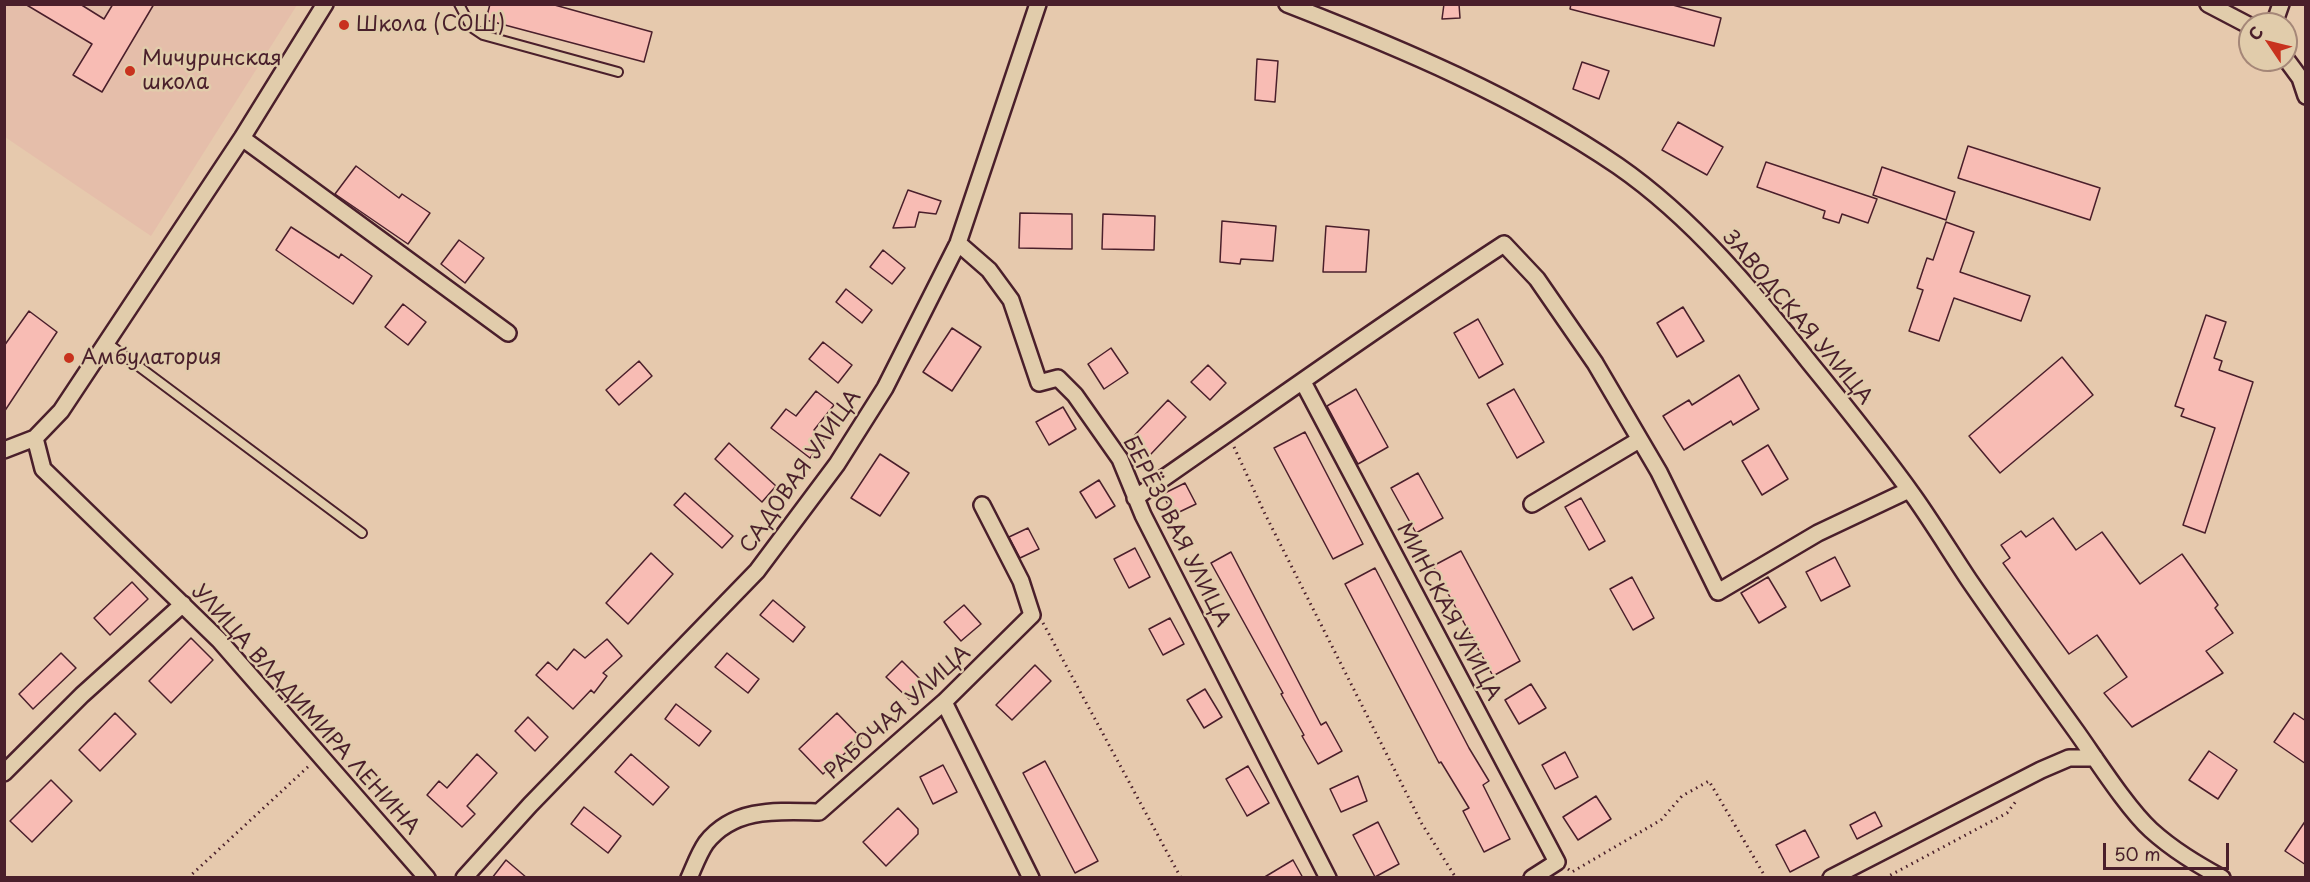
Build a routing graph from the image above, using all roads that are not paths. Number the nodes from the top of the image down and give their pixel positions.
1 (325, 4) edge
2 (459, 4) edge
3 (1038, 4) edge
4 (1287, 4) edge
5 (2208, 4) edge
6 (2238, 20) edge
7 (618, 72) dead end
8 (2296, 72) edge
9 (2306, 96) edge
10 (242, 138) junction
11 (958, 243) junction
12 (508, 333) dead end
13 (106, 341) junction
14 (1303, 382) junction
15 (35, 438) junction
16 (1639, 440) junction
17 (4, 450) edge
18 (1909, 490) junction
19 (1135, 498) junction
20 (1532, 504) dead end
21 (982, 505) dead end
22 (362, 533) dead end
23 (183, 604) junction
24 (944, 702) junction
25 (2095, 758) junction
26 (4, 773) edge
27 (427, 878) edge
28 (464, 878) edge
29 (689, 878) edge
30 (1031, 878) edge
31 (1329, 878) edge
32 (1532, 878) edge
33 (1832, 878) edge
34 (2222, 878) edge

1 - 10 street
2 - 7 lane
3 - 11 street, САДОВАЯ УЛИЦА
4 - 18 street, ЗАВОДСКАЯ УЛИЦА
5 - 6 street
8 - 9 street
10 - 12 street
10 - 13 street
11 - 19 street, БЕРЁЗОВАЯ УЛИЦА
11 - 28 street, САДОВАЯ УЛИЦА
13 - 15 street
13 - 22 lane
14 - 16 street
14 - 19 street
14 - 32 street, МИНСКАЯ УЛИЦА
15 - 17 street
15 - 23 street, УЛИЦА ВЛАДИМИРА ЛЕНИНА
16 - 18 street
16 - 20 street
18 - 25 street, ЗАВОДСКАЯ УЛИЦА
19 - 31 street, БЕРЁЗОВАЯ УЛИЦА
21 - 24 street, РАБОЧАЯ УЛИЦА
23 - 26 street
23 - 27 street, УЛИЦА ВЛАДИМИРА ЛЕНИНА
24 - 29 street, РАБОЧАЯ УЛИЦА
24 - 30 street
25 - 33 street
25 - 34 street, ЗАВОДСКАЯ УЛИЦА

